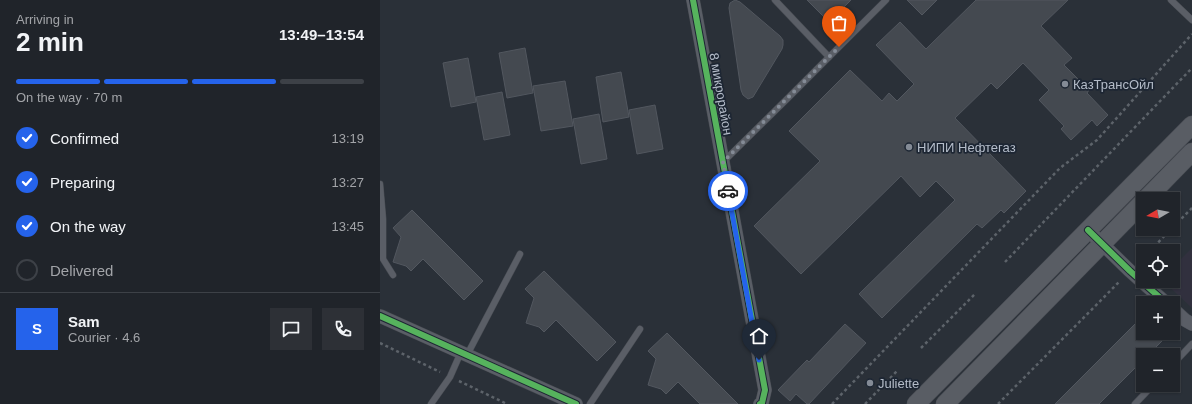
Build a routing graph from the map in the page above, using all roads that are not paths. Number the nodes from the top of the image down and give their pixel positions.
1 (693, 0) edge
2 (775, 0) edge
3 (886, 0) edge
4 (1171, 0) edge
5 (1192, 20) edge
6 (830, 57) junction
7 (1192, 125) edge
8 (1192, 152) edge
9 (723, 162) junction
10 (380, 184) edge
11 (1153, 192) edge
12 (1136, 209) edge
13 (1088, 230) junction
14 (1102, 244) junction
15 (520, 254) dead end
16 (393, 275) dead end
17 (1158, 296) edge
18 (1180, 315) edge
19 (380, 316) edge
20 (1192, 324) edge
21 (640, 328) dead end
22 (1192, 344) edge
23 (464, 353) junction
24 (1180, 357) edge
25 (1146, 392) edge
26 (431, 404) edge
27 (576, 404) edge
28 (590, 404) edge
29 (760, 404) edge
30 (916, 404) edge
31 (945, 404) edge
32 (1135, 404) edge

1 - 9 street, 8 микрорайон
2 - 6 lane
3 - 6 lane
4 - 5 lane
6 - 9 lane
7 - 13 main road
8 - 11 main road
9 - 29 street, 8 микрорайон
10 - 16 lane
12 - 14 main road
13 - 14 street
13 - 30 main road
14 - 17 street
14 - 31 main road
15 - 23 lane
18 - 20 street
19 - 23 street
21 - 28 lane
22 - 24 lane
23 - 26 lane
23 - 27 street
25 - 32 lane

